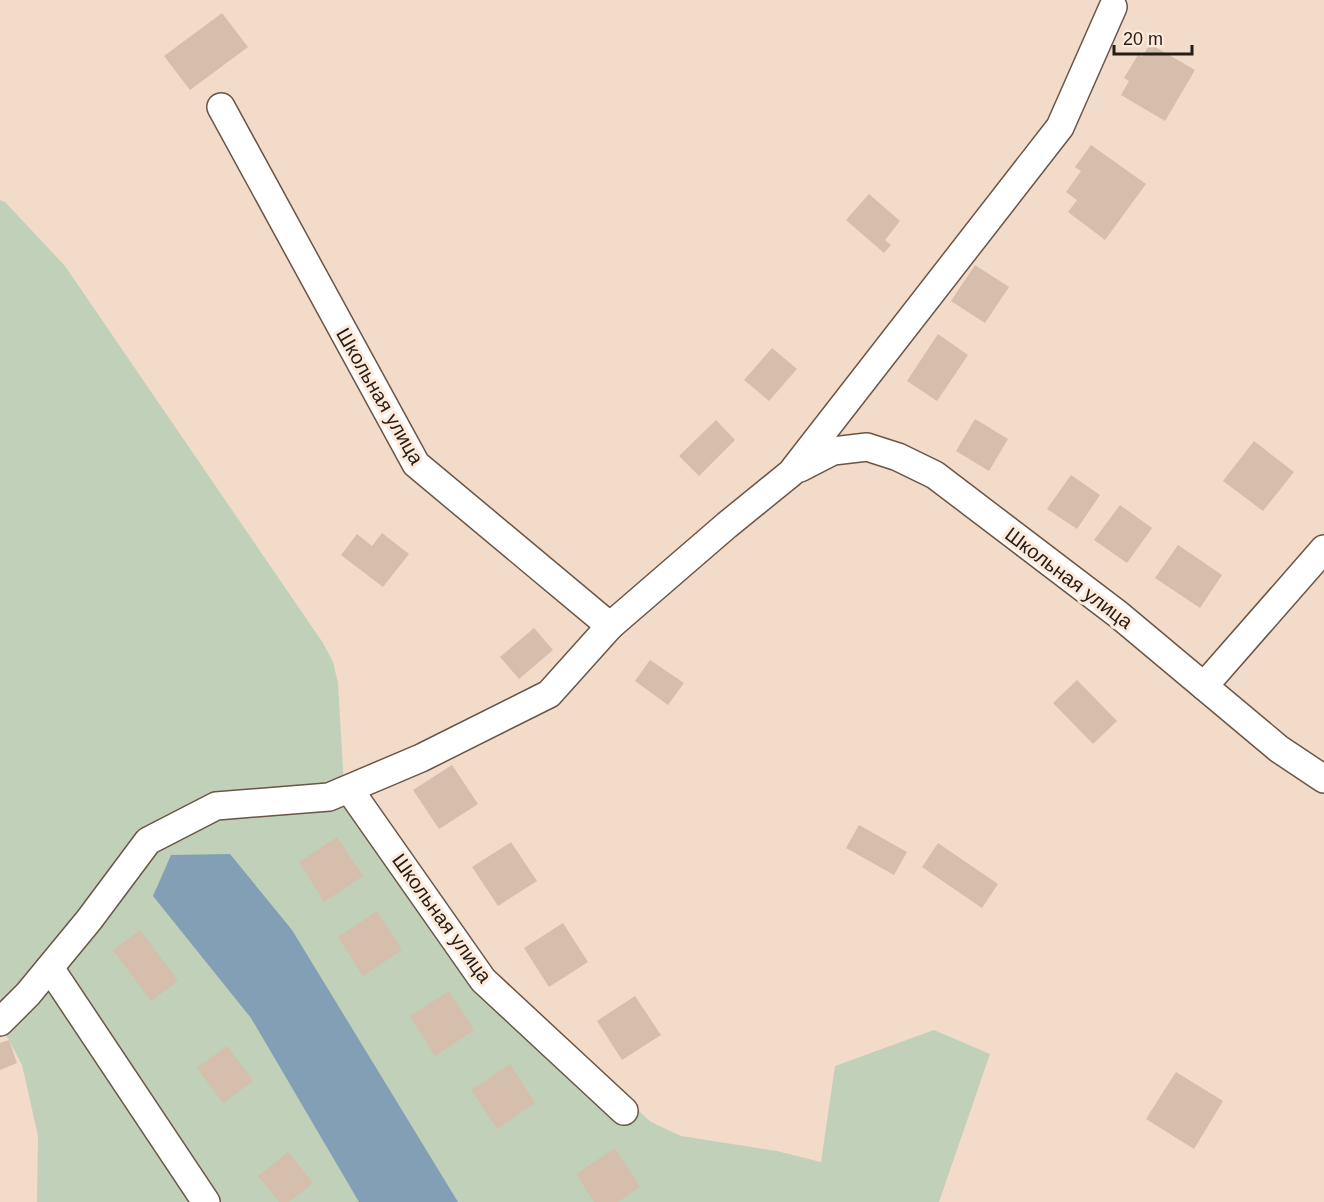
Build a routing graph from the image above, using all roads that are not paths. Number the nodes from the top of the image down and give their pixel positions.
1 (1113, 7) dead end
2 (221, 107) dead end
3 (791, 473) junction
4 (1324, 549) edge
5 (610, 626) junction
6 (1204, 686) junction
7 (1324, 778) edge
8 (349, 789) junction
9 (50, 968) junction
10 (0, 1022) edge
11 (624, 1111) dead end
12 (206, 1202) edge

1 - 3 street, Школьная улица
2 - 5 street, Школьная улица
3 - 5 street, Школьная улица
3 - 6 street, Школьная улица
4 - 6 street
5 - 8 street, Школьная улица
6 - 7 street, Школьная улица
8 - 9 street, Школьная улица
8 - 11 street, Школьная улица
9 - 10 street, Школьная улица
9 - 12 street

